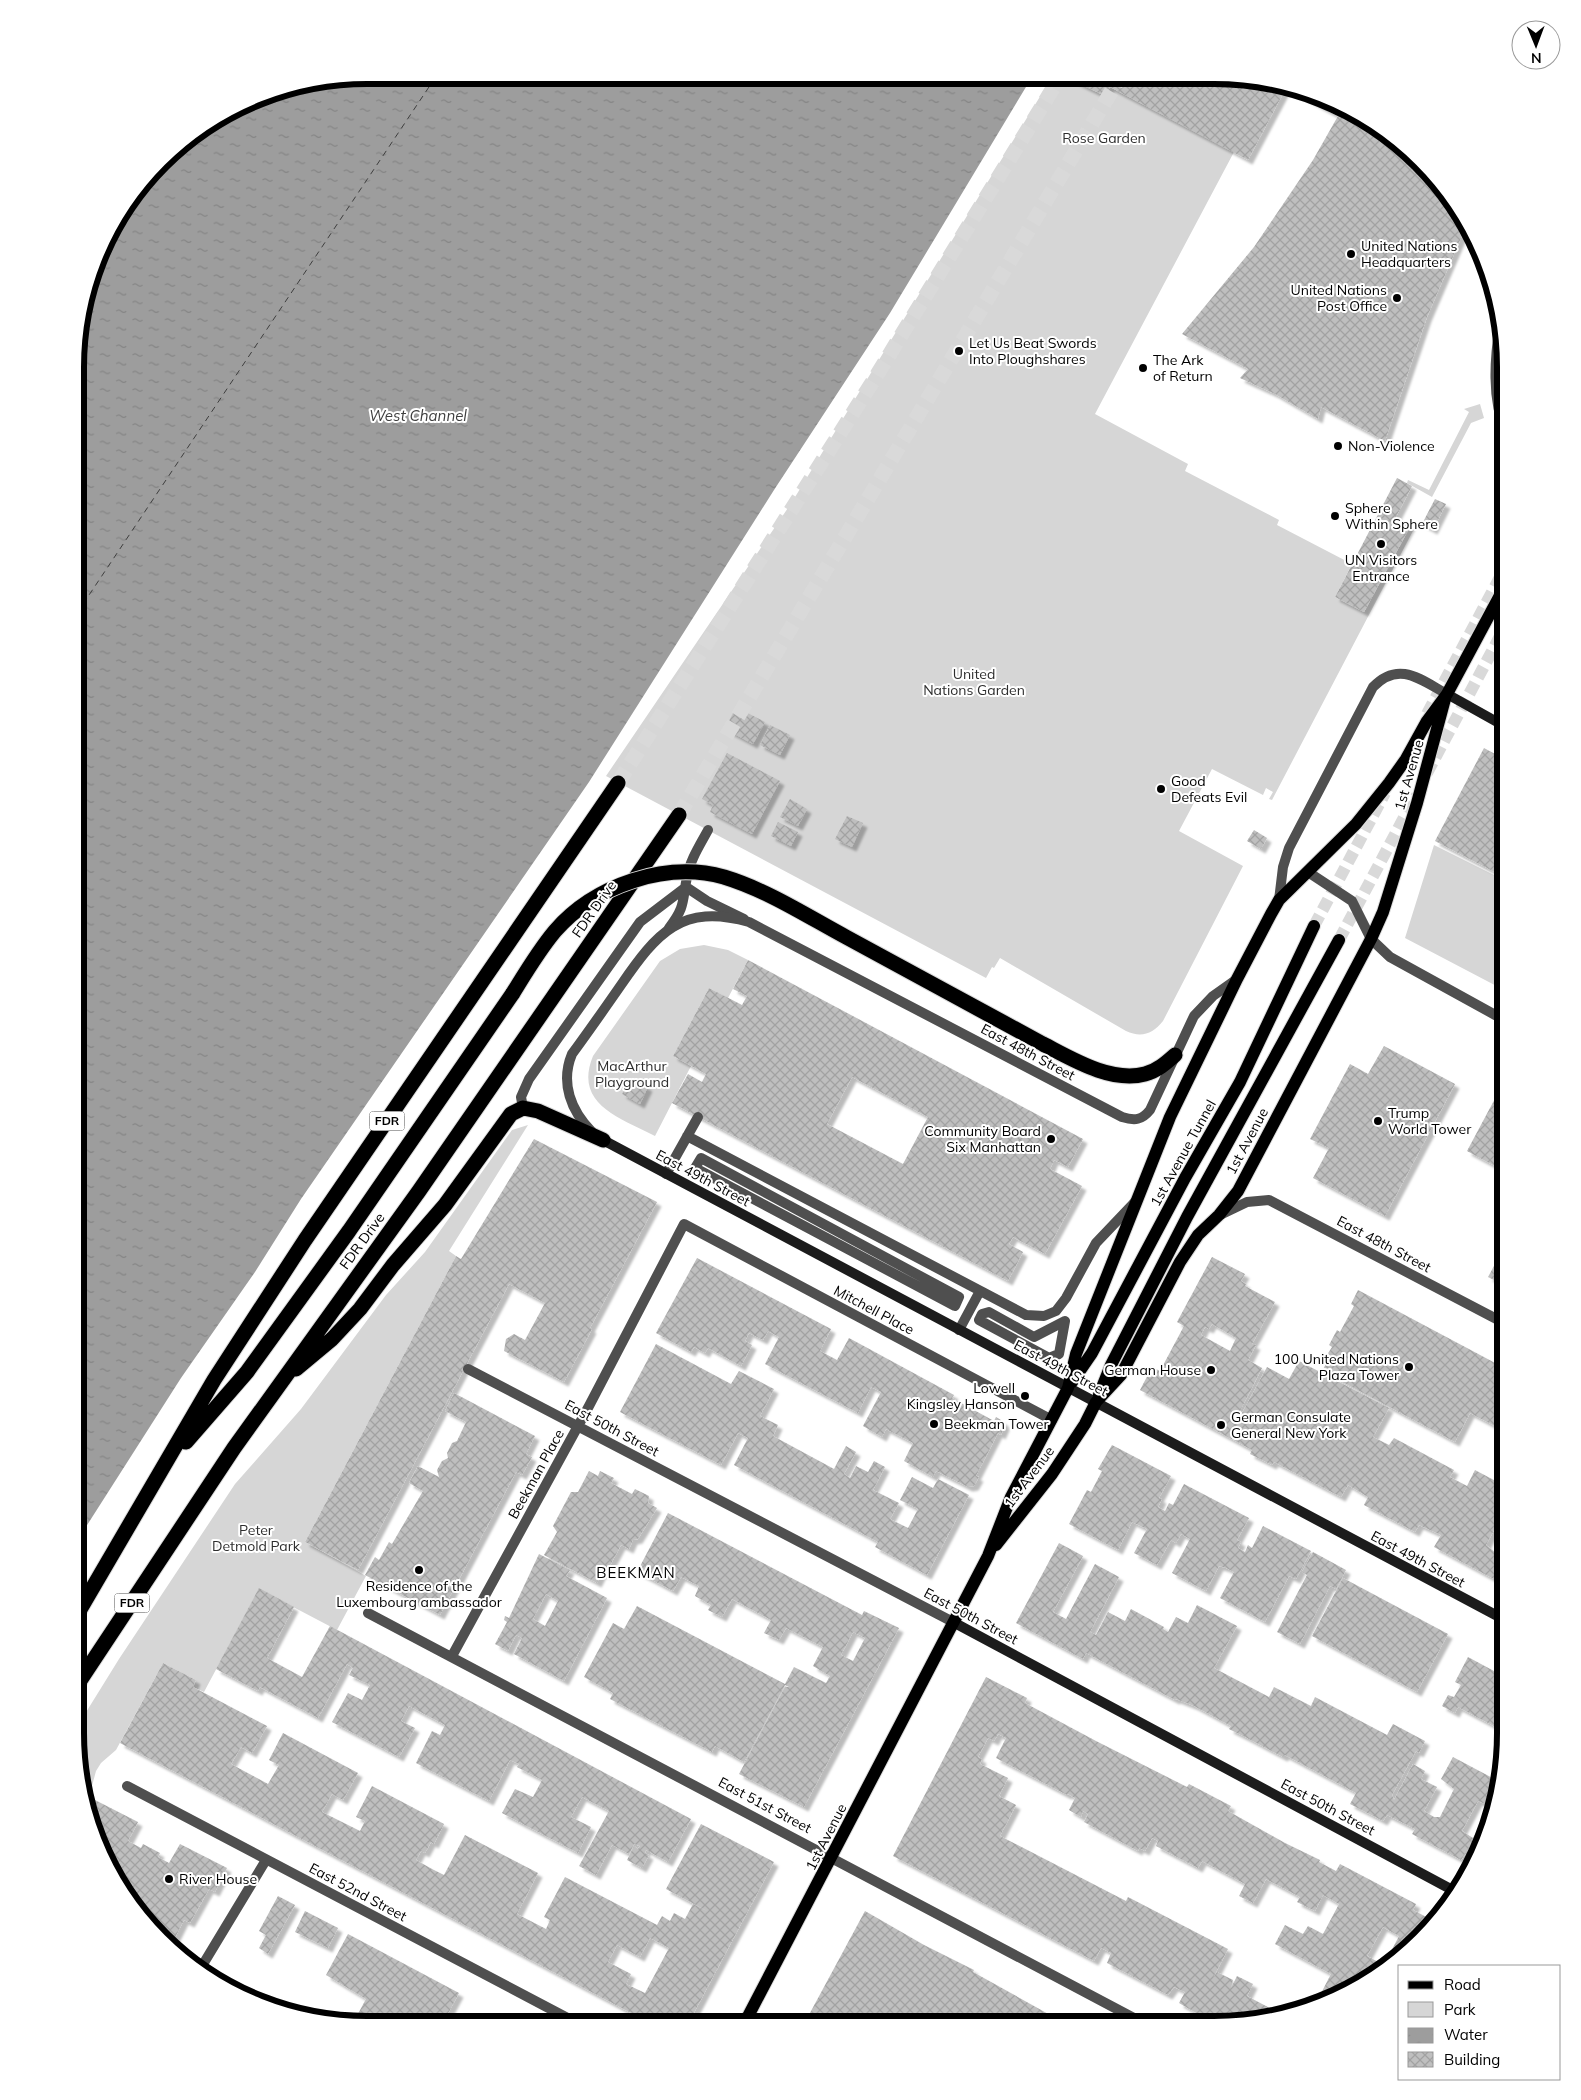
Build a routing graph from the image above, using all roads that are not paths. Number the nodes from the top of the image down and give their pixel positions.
1 (1497, 347) edge
2 (1497, 386) edge
3 (1497, 601) edge
4 (1447, 694) junction
5 (1497, 722) edge
6 (618, 783) tunnel mouth
7 (679, 815) tunnel mouth
8 (708, 830) dead end
9 (1308, 872) junction
10 (686, 887) junction
11 (1279, 900) junction
12 (749, 922) junction
13 (1314, 926) tunnel mouth
14 (669, 928) junction
15 (1371, 939) junction
16 (1339, 940) tunnel mouth
17 (1237, 979) junction
18 (1497, 1017) edge
19 (1175, 1055) junction
20 (523, 1108) junction
21 (698, 1117) dead end
22 (687, 1136) junction
23 (603, 1140) junction
24 (666, 1174) junction
25 (1136, 1201) junction
26 (1220, 1215) junction
27 (684, 1224) joint
28 (980, 1290) junction
29 (955, 1306) joint
30 (1497, 1319) edge
31 (959, 1330) junction
32 (1059, 1354) joint
33 (468, 1369) dead end
34 (276, 1387) junction
35 (1068, 1388) junction
36 (1096, 1402) junction
37 (1052, 1420) junction
38 (578, 1426) junction
39 (165, 1466) junction
40 (988, 1556) junction
41 (84, 1603) edge
42 (368, 1613) dead end
43 (1497, 1616) edge
44 (952, 1622) junction
45 (452, 1656) junction
46 (84, 1675) edge
47 (127, 1786) dead end
48 (833, 1857) junction
49 (266, 1860) junction
50 (1451, 1889) edge
51 (203, 1965) edge
52 (564, 2016) edge
53 (748, 2016) edge
54 (1130, 2016) edge

1 - 2 street
3 - 4 main road, 1st Avenue
4 - 5 main road
4 - 9 main road, 1st Avenue
4 - 11 street
4 - 15 main road, 1st Avenue
6 - 39 highway, FDR
7 - 34 highway, FDR Drive / FDR
8 - 10 street
9 - 11 main road, 1st Avenue
9 - 15 street
10 - 12 street
10 - 14 street
10 - 20 street
11 - 17 main road, 1st Avenue
12 - 14 street
12 - 19 street, East 48th Street
13 - 35 main road, 1st Avenue Tunnel
14 - 23 street
15 - 18 street
15 - 26 main road, 1st Avenue
16 - 36 main road
17 - 19 street, East 48th Street
17 - 25 main road, 1st Avenue
19 - 39 highway, bridge
20 - 23 highway
20 - 34 highway
21 - 22 street
22 - 24 street
22 - 28 street
23 - 24 main road, East 49th Street
24 - 31 main road, East 49th Street
25 - 28 street
25 - 35 main road, 1st Avenue
26 - 30 street, East 48th Street
26 - 36 main road, 1st Avenue
27 - 37 street, Mitchell Place
27 - 38 street, Beekman Place
28 - 31 street
29 - 29 street
31 - 35 main road, East 49th Street
32 - 32 street
33 - 38 street, East 50th Street
34 - 46 highway, FDR Drive / FDR
35 - 36 main road, East 49th Street
35 - 37 main road, 1st Avenue
36 - 40 main road, 1st Avenue
36 - 43 main road, East 49th Street
37 - 40 main road, 1st Avenue
38 - 44 street, East 50th Street
38 - 45 street, Beekman Place
39 - 41 highway, FDR
40 - 44 main road, 1st Avenue
42 - 45 street, East 51st Street
44 - 48 main road, 1st Avenue
44 - 50 main road, East 50th Street
45 - 48 street, East 51st Street
47 - 49 street, East 52nd Street
48 - 53 main road, 1st Avenue
48 - 54 street, East 51st Street
49 - 51 street
49 - 52 street, East 52nd Street

